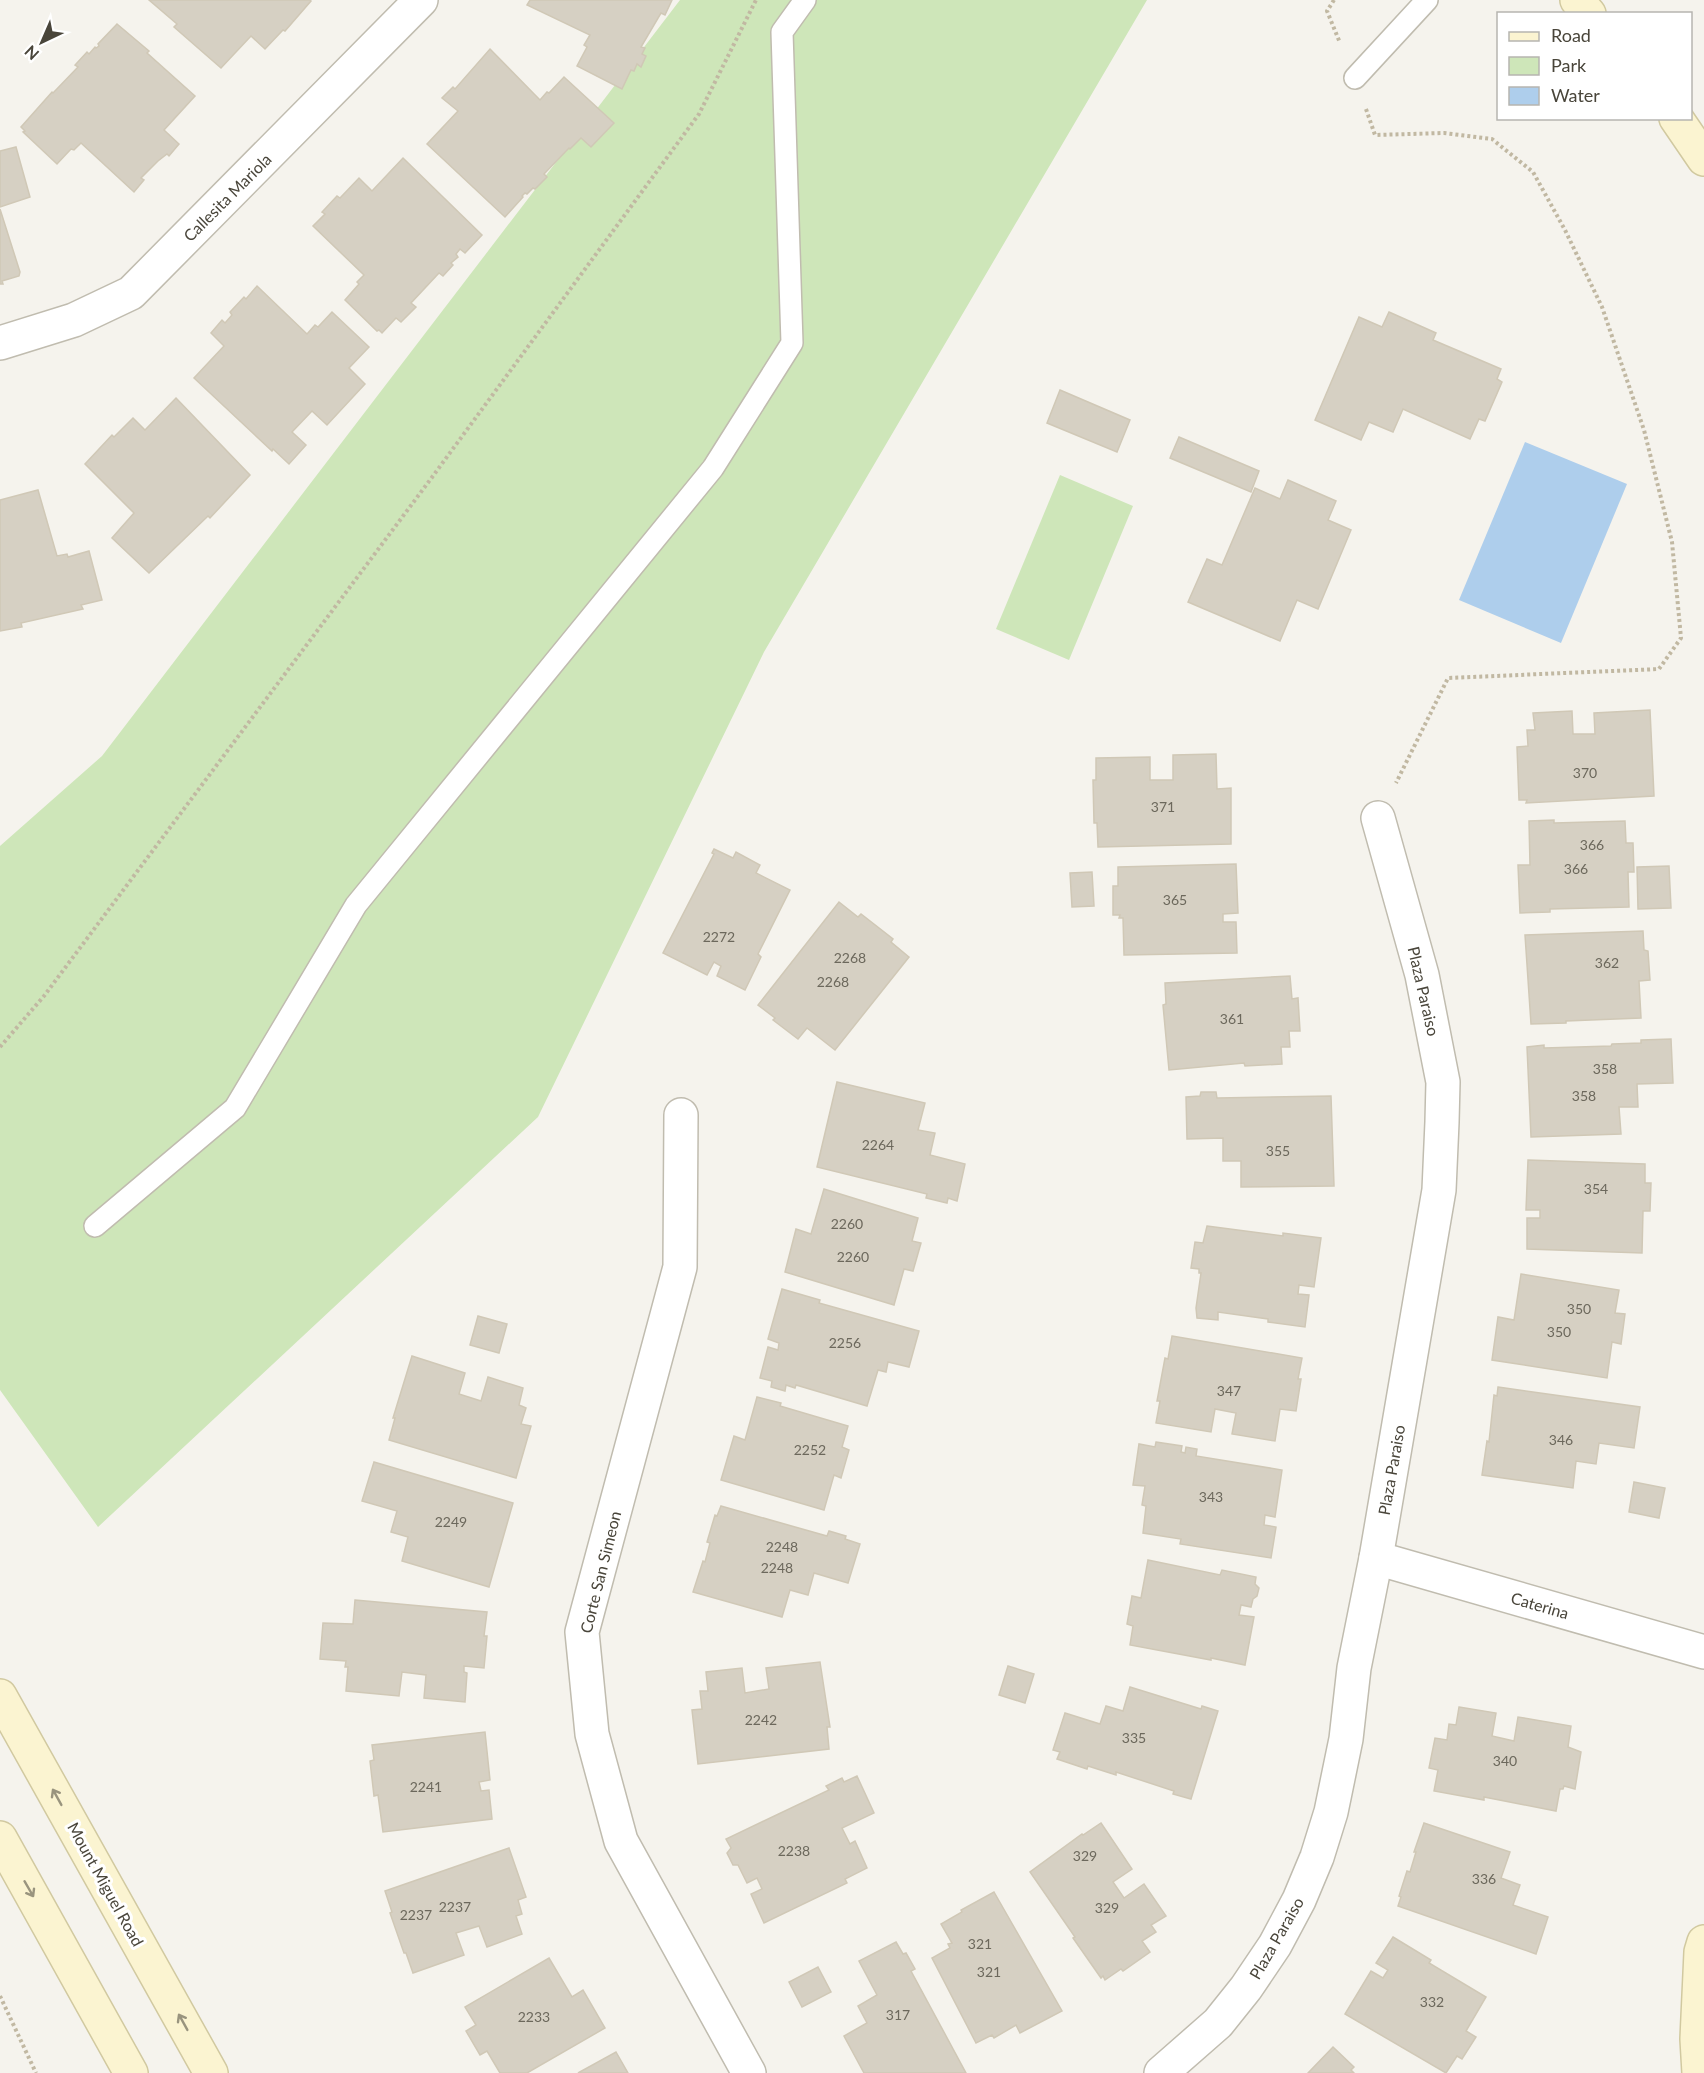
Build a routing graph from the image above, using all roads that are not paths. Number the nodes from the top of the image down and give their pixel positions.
1 (421, 0) edge
2 (805, 0) edge
3 (1427, 0) edge
4 (1577, 0) edge
5 (1587, 12) edge
6 (1355, 78) road end
7 (1677, 120) edge
8 (1704, 159) edge
9 (0, 343) edge
10 (1378, 818) road end
11 (681, 1114) dead end
12 (95, 1226) dead end
13 (1376, 1558) junction
14 (1704, 1652) edge
15 (0, 1696) edge
16 (0, 1838) edge
17 (1704, 1942) edge
18 (131, 2073) edge
19 (211, 2073) edge
20 (749, 2073) edge
21 (1161, 2073) edge
22 (1699, 2073) edge

1 - 9 street, Callesita Mariola
2 - 12 lane
3 - 6 lane
4 - 5 street
7 - 8 street
10 - 13 street, Plaza Paraiso
11 - 20 street, Corte San Simeon
13 - 14 street, Caterina
13 - 21 street, Plaza Paraiso
19 -> 15 street, Mount Miguel Road
16 -> 18 street
17 - 22 street

